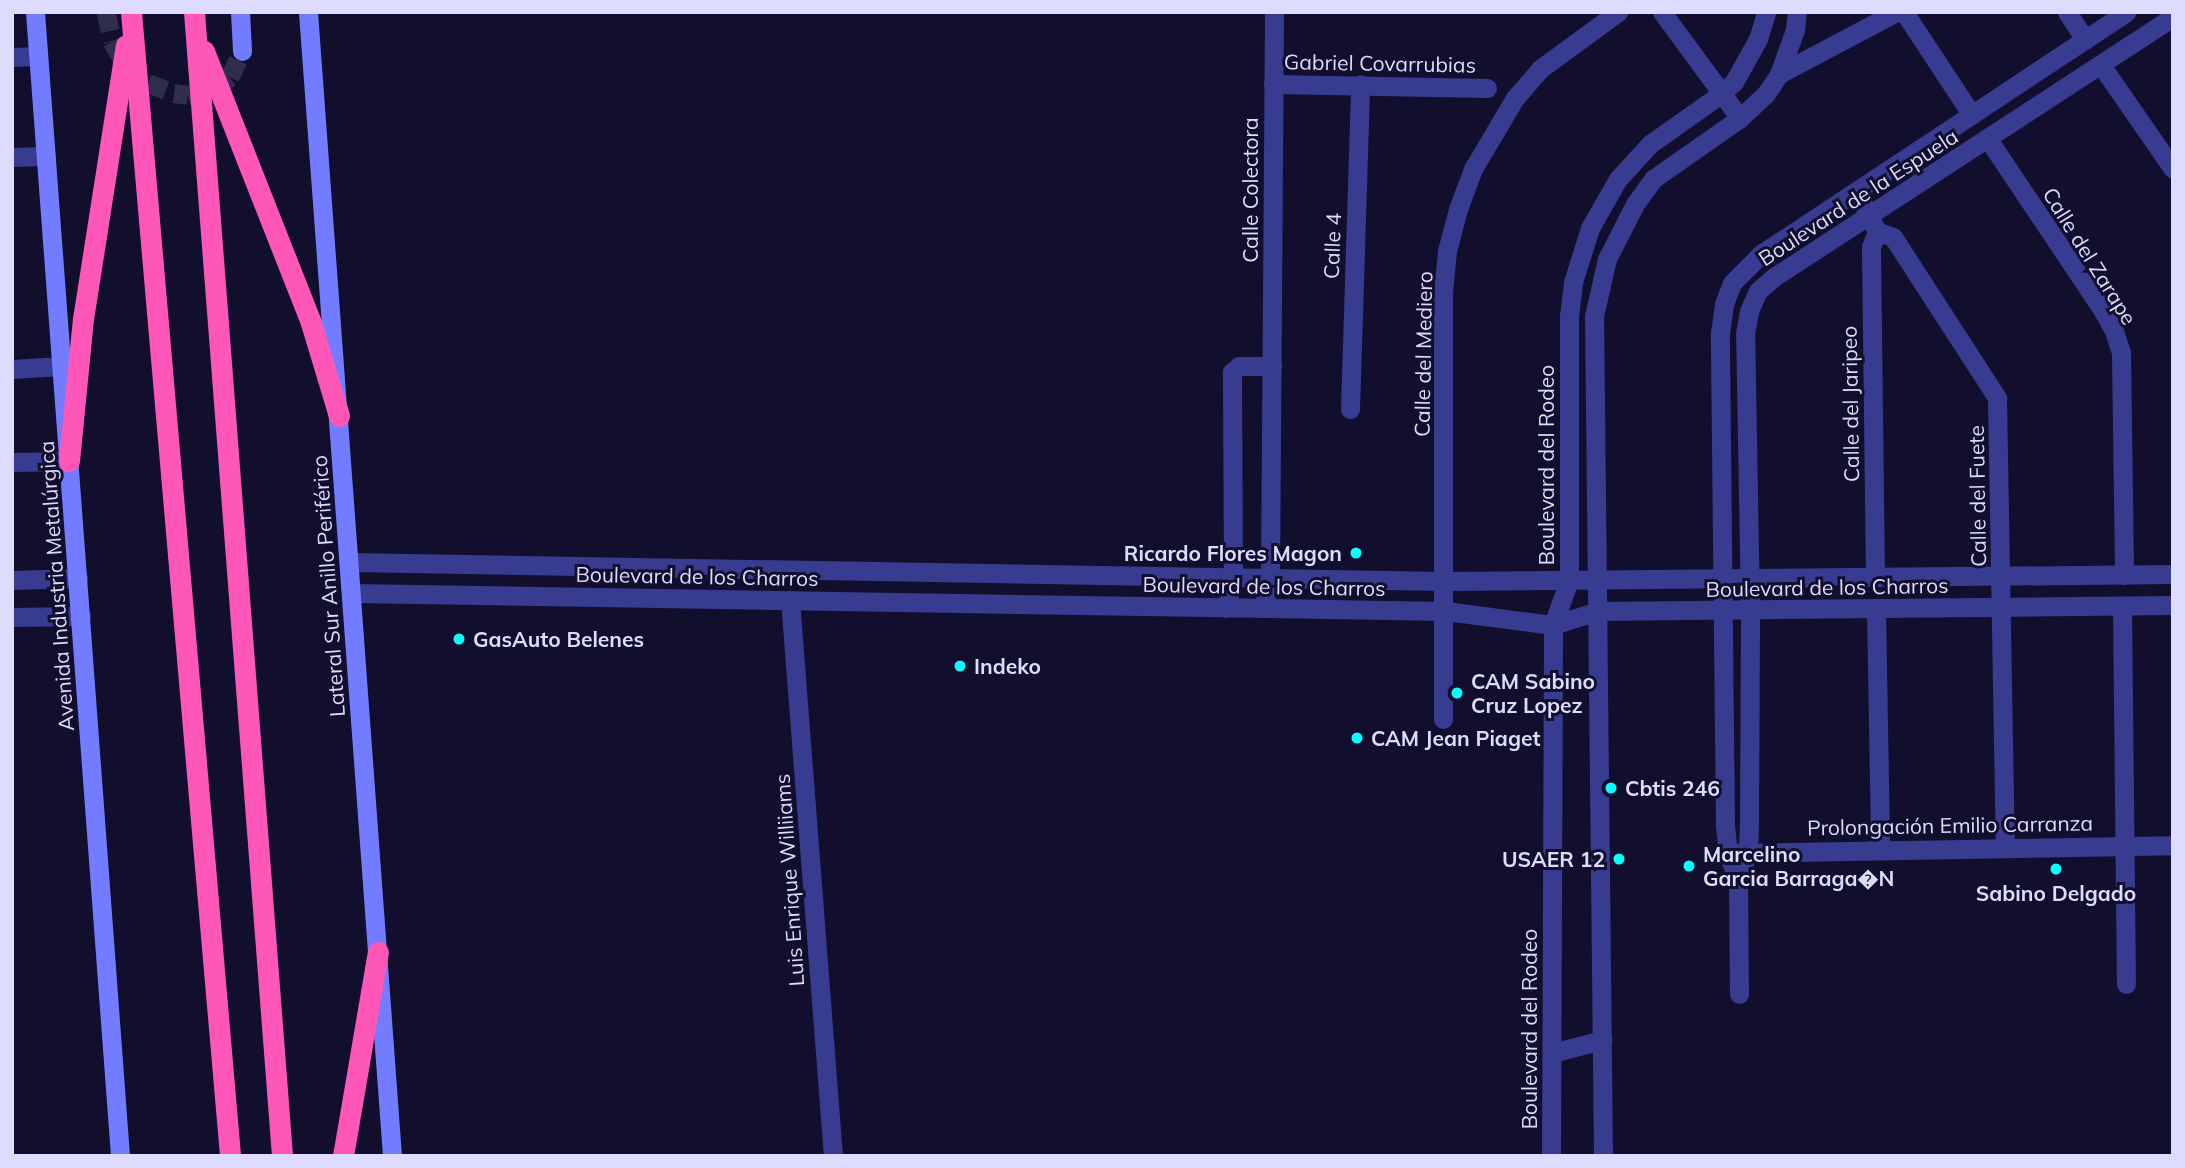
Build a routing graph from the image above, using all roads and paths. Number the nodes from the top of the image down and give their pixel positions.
1 (35, 12) edge
2 (131, 12) edge
3 (240, 12) edge
4 (308, 12) edge
5 (1618, 12) edge
6 (1662, 12) edge
7 (1766, 12) edge
8 (1797, 12) edge
9 (1896, 12) edge
10 (1904, 12) edge
11 (2067, 12) edge
12 (2126, 12) edge
13 (1274, 15) dead end
14 (2173, 17) edge
15 (194, 19) edge
16 (2085, 40) junction
17 (242, 51) tunnel mouth
18 (38, 56) junction
19 (12, 57) edge
20 (2101, 65) junction
21 (1779, 74) junction
22 (1273, 84) junction
23 (1360, 84) junction
24 (1487, 88) dead end
25 (1722, 93) junction
26 (1972, 115) junction
27 (1740, 118) junction
28 (1988, 139) junction
29 (46, 156) junction
30 (12, 157) edge
31 (2173, 169) edge
32 (1856, 192) junction
33 (1873, 223) junction
34 (62, 366) junction
35 (1272, 366) junction
36 (12, 369) edge
37 (1350, 409) dead end
38 (339, 416) junction
39 (69, 461) junction
40 (12, 462) edge
41 (349, 562) junction
42 (2173, 574) edge
43 (2124, 575) junction
44 (2001, 576) junction
45 (78, 578) junction
46 (1233, 578) junction
47 (1270, 578) junction
48 (1875, 578) junction
49 (1723, 579) junction
50 (1749, 579) junction
51 (12, 580) edge
52 (1569, 580) junction
53 (1598, 580) junction
54 (1446, 581) junction
55 (352, 593) junction
56 (790, 600) junction
57 (2122, 606) junction
58 (2173, 606) edge
59 (1226, 608) junction
60 (1262, 608) junction
61 (2002, 608) junction
62 (1876, 609) junction
63 (1723, 610) junction
64 (1750, 610) junction
65 (1446, 611) junction
66 (1598, 611) junction
67 (81, 616) junction
68 (12, 617) edge
69 (1553, 625) junction
70 (1443, 719) dead end
71 (2173, 845) edge
72 (2124, 846) junction
73 (2005, 847) junction
74 (1880, 849) junction
75 (1748, 851) junction
76 (1728, 853) junction
77 (1738, 880) junction
78 (378, 952) junction
79 (2126, 984) dead end
80 (1739, 994) dead end
81 (1602, 1040) junction
82 (1552, 1054) junction
83 (120, 1156) edge
84 (230, 1156) edge
85 (282, 1156) edge
86 (343, 1156) edge
87 (392, 1156) edge
88 (833, 1156) edge
89 (1551, 1156) edge
90 (1603, 1156) edge

1 - 18 main road, Avenida Industria Metalúrgica
2 - 39 highway
2 - 84 highway
3 - 17 main road
4 - 38 main road, Lateral Sur Anillo Periférico
5 - 54 street, Calle del Mediero
6 - 25 street
7 - 25 street, Boulevard del Rodeo
8 - 21 street
9 - 21 street
10 - 26 street
11 - 16 street
12 - 16 street, Boulevard de la Espuela
13 - 22 street, Calle Colectora
14 - 20 street, Boulevard de la Espuela
15 - 38 highway
15 - 85 highway
16 - 26 street, Boulevard de la Espuela
18 - 19 street
18 - 29 main road, Avenida Industria Metalúrgica
20 - 28 street, Boulevard de la Espuela
20 - 31 street
21 - 27 street
22 - 23 street, Gabriel Covarrubias
22 - 35 street, Calle Colectora
23 - 24 street, Gabriel Covarrubias
23 - 37 street, Calle 4
25 - 27 street
25 - 52 street, Boulevard del Rodeo
26 - 32 street, Boulevard de la Espuela
27 - 53 street
28 - 33 street, Boulevard de la Espuela
28 - 43 street, Calle del Zarape
29 - 30 street
29 - 34 main road, Avenida Industria Metalúrgica
32 - 33 street, Calle del Fuete
32 - 49 street, Boulevard de la Espuela
33 - 44 street, Calle del Fuete
33 - 48 street, Calle del Jaripeo
33 - 50 street, Boulevard de la Espuela
34 - 36 street
34 - 39 main road, Avenida Industria Metalúrgica
35 - 46 street
35 - 47 street, Calle Colectora
38 - 41 main road, Lateral Sur Anillo Periférico
39 - 40 street
39 - 45 main road, Avenida Industria Metalúrgica
41 - 46 street, Boulevard de los Charros
41 - 55 main road, Lateral Sur Anillo Periférico
42 - 43 street, Boulevard de los Charros
43 - 44 street, Boulevard de los Charros
44 - 48 street, Boulevard de los Charros
44 - 61 street, Calle del Fuete
45 - 51 street
45 - 67 main road, Avenida Industria Metalúrgica
46 - 47 street, Boulevard de los Charros
46 - 59 street
47 - 54 street, Boulevard de los Charros
47 - 60 street, Calle Colectora
48 - 50 street, Boulevard de los Charros
49 - 50 street, Boulevard de los Charros
49 - 53 street, Boulevard de los Charros
49 - 63 street, Boulevard de la Espuela
50 - 64 street, Boulevard de la Espuela
52 - 53 street, Boulevard de los Charros
52 - 54 street, Boulevard de los Charros
52 - 69 street, Boulevard del Rodeo
53 - 66 street
54 - 65 street, Calle del Mediero
55 - 56 street, Boulevard de los Charros
55 - 78 main road, Lateral Sur Anillo Periférico
56 - 59 street, Boulevard de los Charros
56 - 88 street, Luis Enrique Williiams
57 - 58 street, Boulevard de los Charros
57 - 61 street, Boulevard de los Charros
57 - 72 street
59 - 60 street, Boulevard de los Charros
60 - 65 street, Boulevard de los Charros
61 - 62 street, Boulevard de los Charros
61 - 73 street, Calle del Fuete
62 - 64 street, Boulevard de los Charros
62 - 74 street
63 - 64 street, Boulevard de los Charros
63 - 66 street, Boulevard de los Charros
63 - 76 street, Boulevard de la Espuela
64 - 75 street, Boulevard de la Espuela
65 - 69 street, Boulevard de los Charros
65 - 70 street, Calle del Mediero
66 - 69 street, Boulevard de los Charros
66 - 81 street
67 - 68 street
67 - 83 main road, Avenida Industria Metalúrgica
69 - 82 street, Boulevard del Rodeo
71 - 72 street, Prolongación Emilio Carranza
72 - 73 street, Prolongación Emilio Carranza
72 - 79 street
73 - 74 street, Prolongación Emilio Carranza
74 - 75 street, Prolongación Emilio Carranza
75 - 76 street, Prolongación Emilio Carranza
75 - 77 street, Boulevard de la Espuela
76 - 77 street, Boulevard de la Espuela
77 - 80 street
78 - 86 highway
78 - 87 main road, Lateral Sur Anillo Periférico
81 - 82 street
81 - 90 street
82 - 89 street, Boulevard del Rodeo

